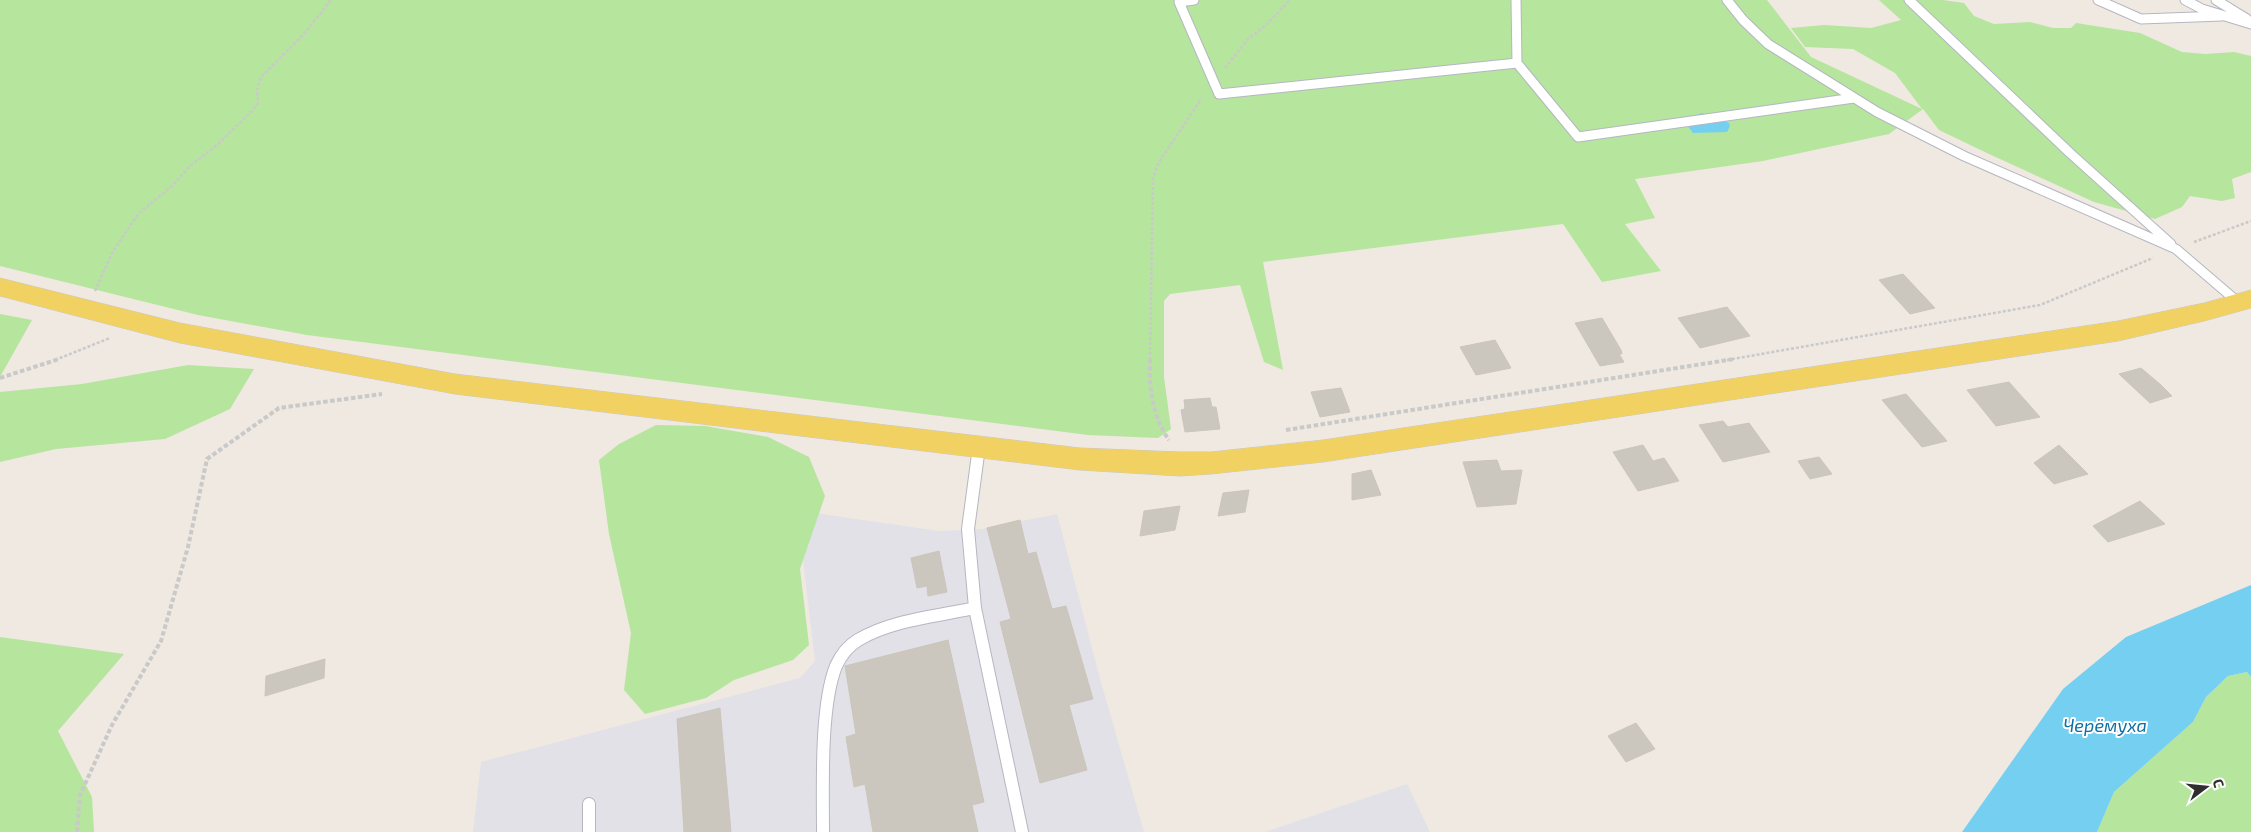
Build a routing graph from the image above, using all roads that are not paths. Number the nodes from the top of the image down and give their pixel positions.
1 (1194, 0) edge
2 (1516, 0) edge
3 (1727, 0) edge
4 (1909, 0) edge
5 (2098, 0) edge
6 (2185, 0) edge
7 (2216, 0) edge
8 (2222, 16) junction
9 (2251, 23) edge
10 (1517, 63) junction
11 (1854, 98) junction
12 (2176, 249) junction
13 (0, 287) edge
14 (2245, 301) edge
15 (979, 447) junction
16 (975, 608) junction
17 (589, 804) dead end
18 (589, 832) edge
19 (823, 832) edge
20 (1022, 832) edge

1 - 10 lane
2 - 10 lane
3 - 11 lane
4 - 12 lane
5 - 8 lane
6 - 8 lane
7 - 9 lane
8 - 9 lane
10 - 11 lane
11 - 12 lane
12 - 14 lane
13 - 15 main road
14 - 15 main road
15 - 16 lane
16 - 19 lane
16 - 20 lane
17 - 18 lane

